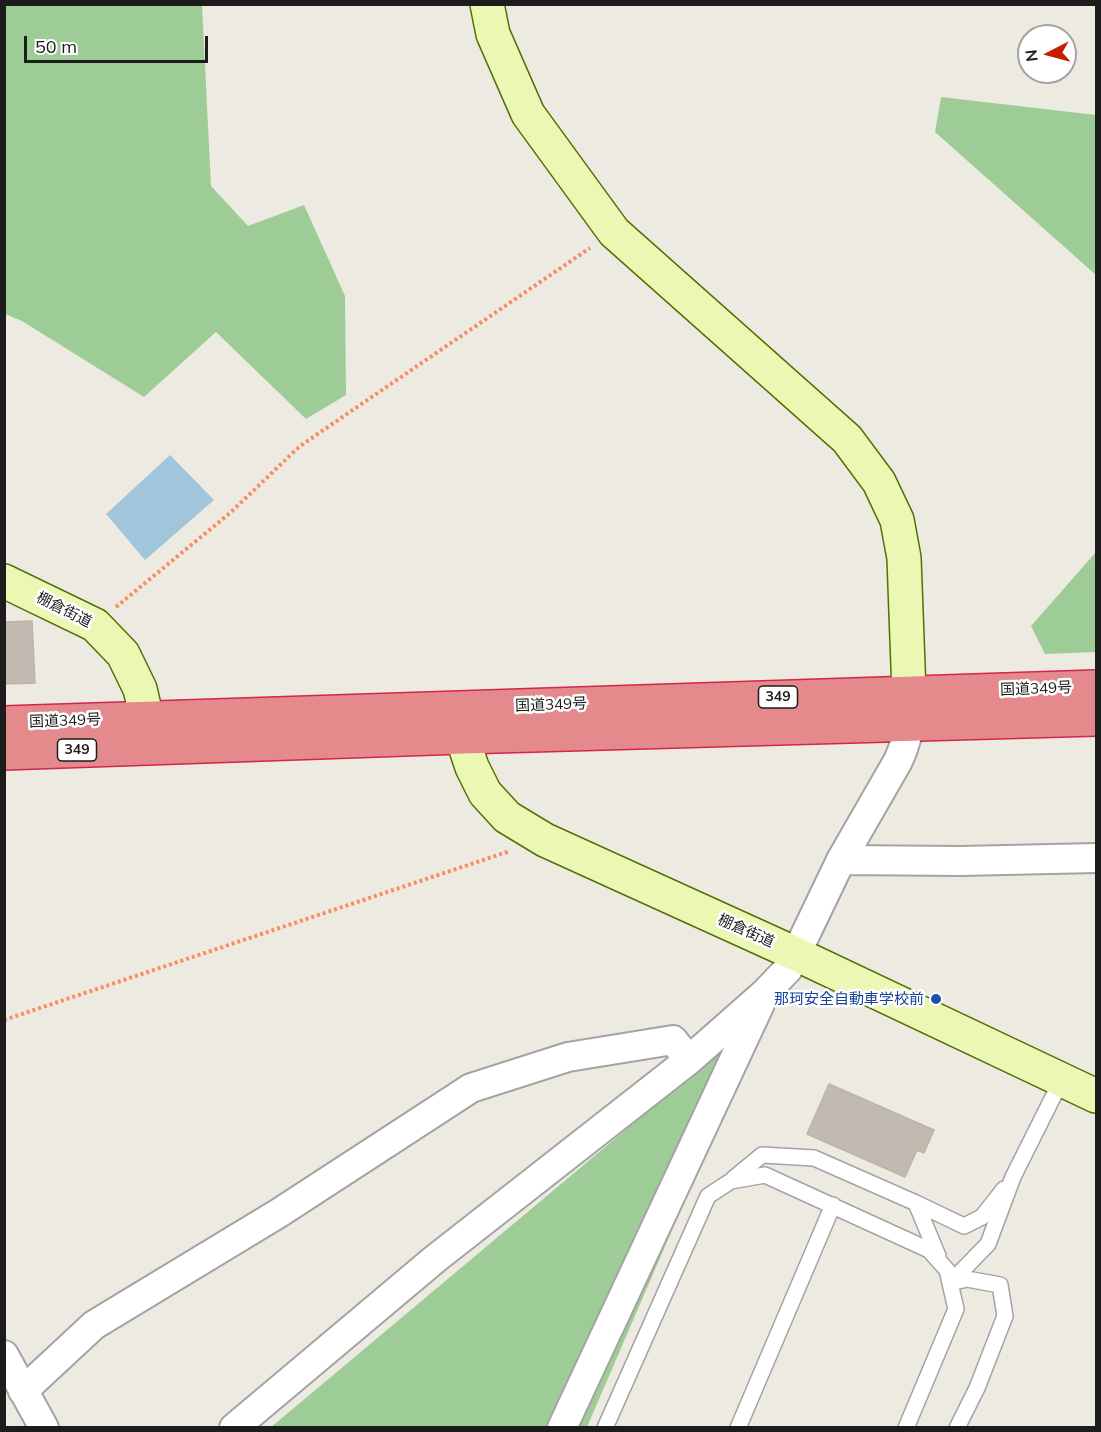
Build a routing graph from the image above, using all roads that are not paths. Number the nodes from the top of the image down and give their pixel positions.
1 (487, 4) edge
2 (4, 580) edge
3 (1096, 687) edge
4 (909, 709) junction
5 (1096, 719) edge
6 (4, 723) edge
7 (461, 723) junction
8 (148, 734) junction
9 (4, 753) edge
10 (1096, 858) edge
11 (841, 860) junction
12 (796, 954) junction
13 (765, 993) junction
14 (689, 1060) junction
15 (1062, 1079) junction
16 (1096, 1096) edge
17 (1013, 1177) junction
18 (731, 1181) junction
19 (916, 1203) junction
20 (833, 1205) junction
21 (940, 1262) junction
22 (950, 1283) junction
23 (4, 1355) edge
24 (23, 1391) junction
25 (44, 1428) edge
26 (234, 1428) edge
27 (562, 1428) edge
28 (605, 1428) edge
29 (738, 1428) edge
30 (906, 1428) edge
31 (957, 1428) edge

1 - 4 street
2 - 8 street, 棚倉街道
3 - 4 highway, 国道349号 / 349
4 - 5 highway, 国道349号 / 349
4 - 7 highway, 国道349号 / 349
4 - 11 street
6 - 8 highway, 国道349号 / 349
7 - 8 highway, 国道349号 / 349
7 - 12 street, 棚倉街道
8 - 9 highway, 国道349号 / 349
10 - 11 street
11 - 12 street
12 - 13 street
12 - 15 street, 棚倉街道
13 - 14 street
13 - 27 street
14 - 24 street
14 - 26 street
15 - 16 street, 棚倉街道
15 - 17 lane
17 - 19 lane
17 - 22 lane
18 - 19 lane
18 - 20 lane
18 - 28 lane
19 - 21 lane
20 - 21 lane
20 - 29 lane
21 - 22 lane
22 - 30 lane
22 - 31 lane
23 - 24 street
24 - 25 street

